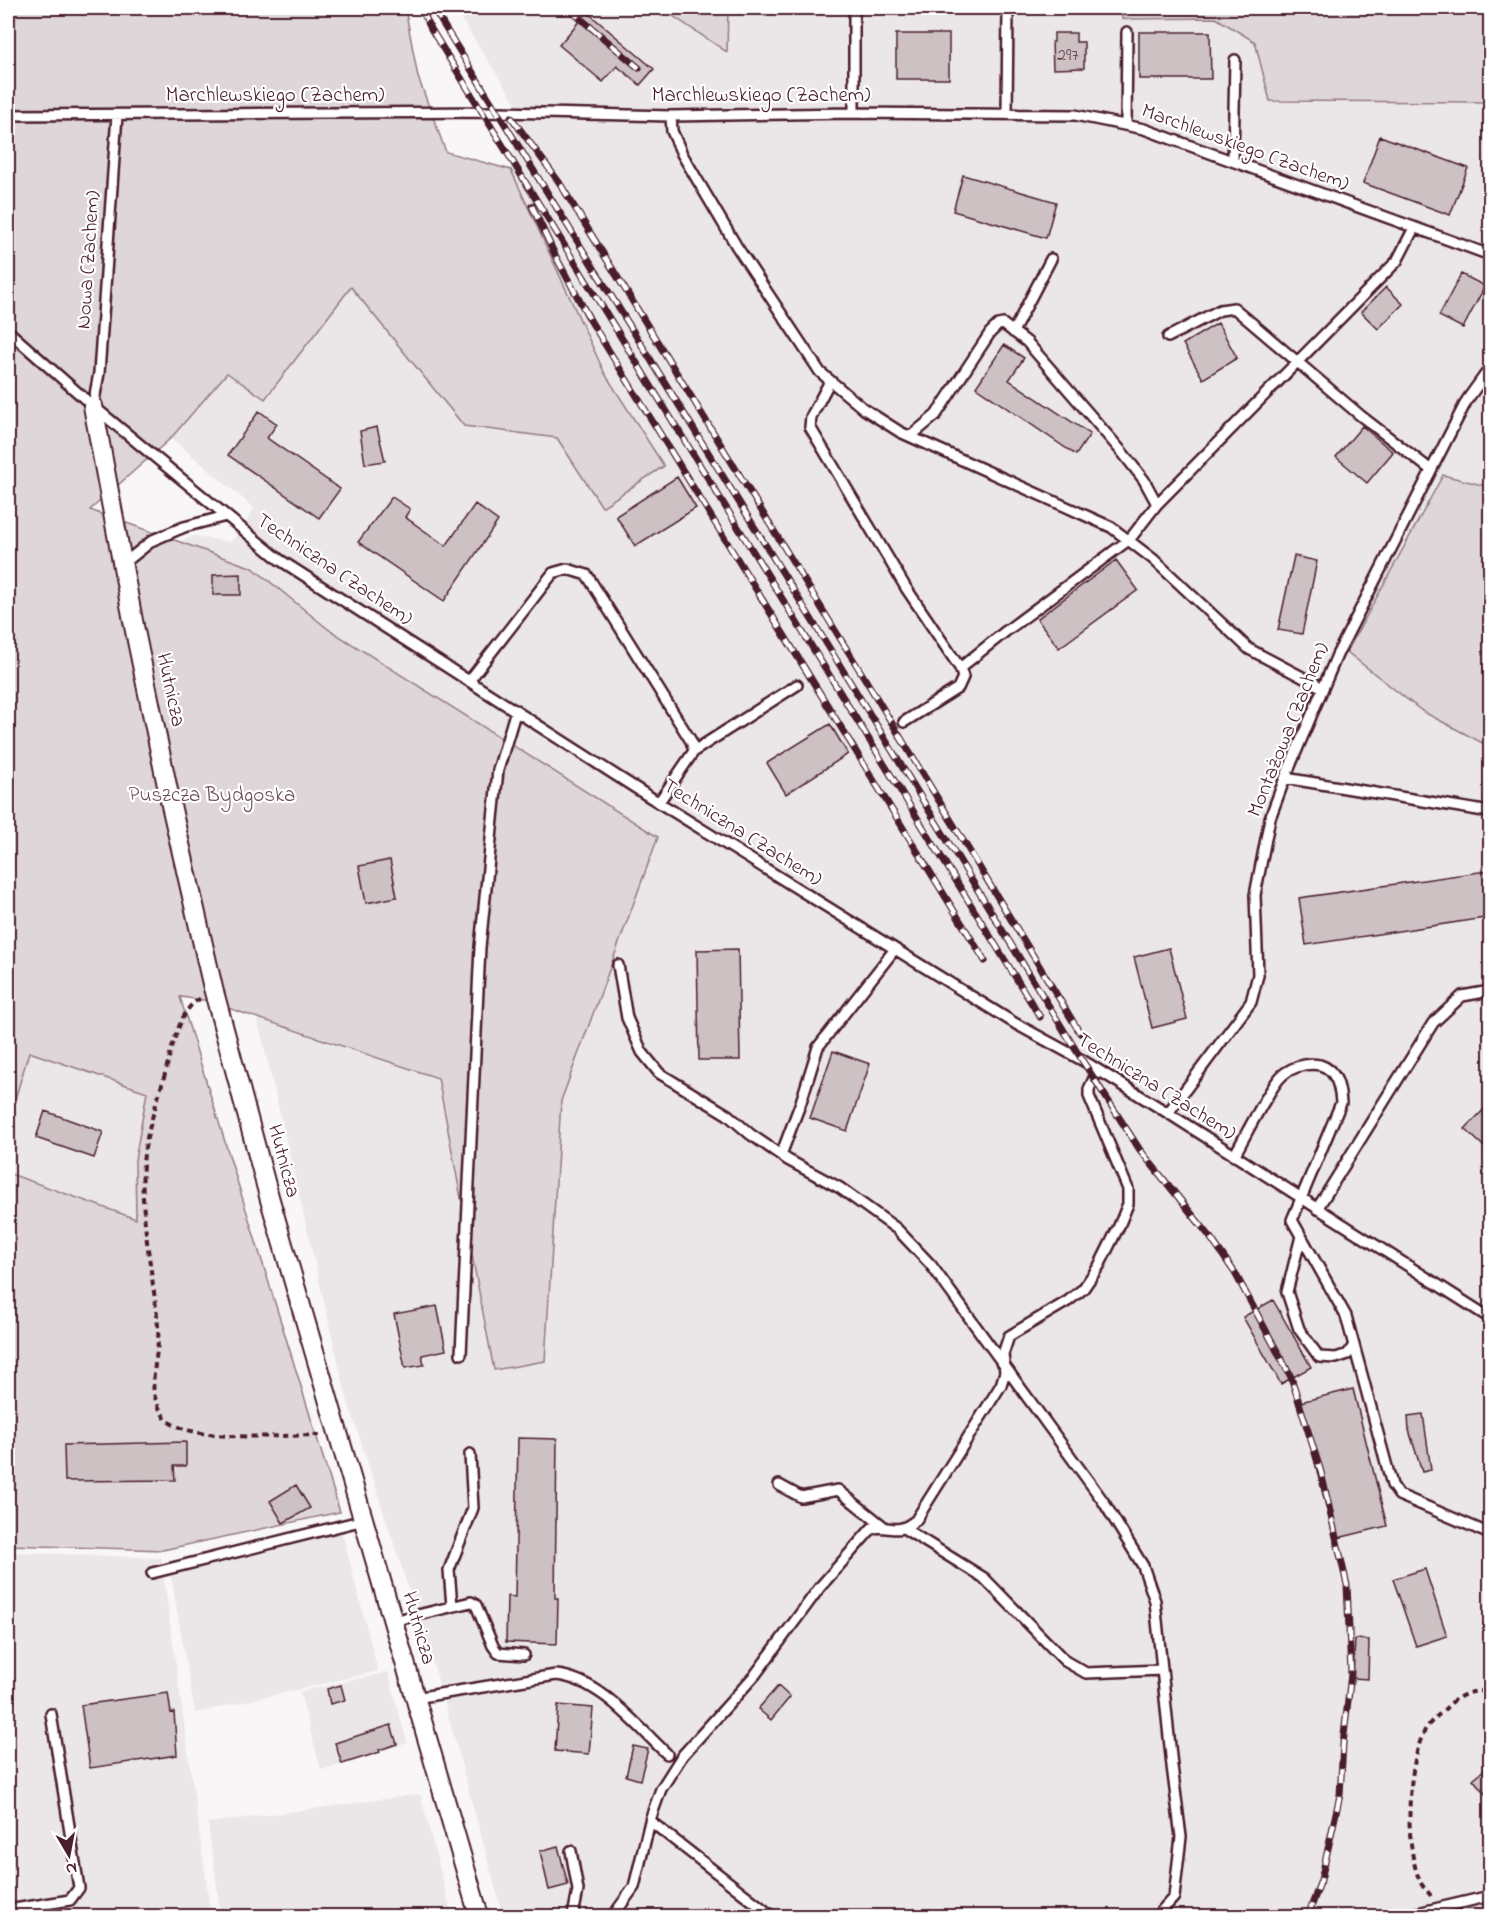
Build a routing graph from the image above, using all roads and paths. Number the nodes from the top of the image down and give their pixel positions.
1 (854, 8) edge
2 (1008, 8) edge
3 (1127, 32) dead end
4 (1235, 60) dead end
5 (854, 113) junction
6 (1007, 114) junction
7 (8, 115) edge
8 (117, 115) junction
9 (671, 116) junction
10 (1126, 125) junction
11 (1233, 161) junction
12 (1414, 228) junction
13 (1491, 255) edge
14 (1051, 259) dead end
15 (8, 331) edge
16 (1013, 332) junction
17 (1168, 337) dead end
18 (1298, 363) junction
19 (1491, 368) edge
20 (830, 381) junction
21 (93, 406) junction
22 (911, 436) junction
23 (1431, 470) junction
24 (1157, 504) junction
25 (226, 516) junction
26 (1130, 539) junction
27 (123, 564) junction
28 (960, 668) junction
29 (469, 681) junction
30 (797, 686) dead end
31 (1323, 688) junction
32 (516, 710) junction
33 (904, 722) dead end
34 (694, 751) junction
35 (1285, 778) junction
36 (659, 802) junction
37 (1491, 812) edge
38 (895, 949) junction
39 (618, 965) dead end
40 (1491, 991) edge
41 (215, 994) junction
42 (1098, 1070) junction
43 (1168, 1113) junction
44 (781, 1155) junction
45 (1234, 1156) junction
46 (1302, 1199) junction
47 (1317, 1209) junction
48 (1301, 1236) junction
49 (1491, 1318) edge
50 (1354, 1345) junction
51 (461, 1354) dead end
52 (1004, 1366) junction
53 (339, 1435) junction
54 (470, 1454) dead end
55 (779, 1485) dead end
56 (364, 1520) junction
57 (883, 1526) junction
58 (905, 1529) junction
59 (1491, 1534) edge
60 (152, 1573) dead end
61 (452, 1606) junction
62 (393, 1621) junction
63 (524, 1655) dead end
64 (1162, 1671) junction
65 (1491, 1692) edge
66 (415, 1698) junction
67 (51, 1714) dead end
68 (667, 1754) dead end
69 (650, 1821) junction
70 (571, 1851) dead end
71 (1491, 1896) edge
72 (1442, 1908) junction
73 (8, 1910) edge
74 (479, 1917) edge
75 (573, 1917) edge
76 (613, 1917) edge
77 (772, 1917) edge
78 (1157, 1917) edge
79 (1405, 1917) edge

1 - 5 lane
2 - 6 lane
3 - 10 lane
4 - 11 lane
5 - 6 lane, Marchlewskiego (Zachem)
5 - 9 lane, Marchlewskiego (Zachem)
6 - 10 lane, Marchlewskiego (Zachem)
7 - 8 lane, Marchlewskiego (Zachem)
8 - 9 lane, Marchlewskiego (Zachem)
8 - 21 lane, Nowa (Zachem)
9 - 20 lane
10 - 11 lane, Marchlewskiego (Zachem)
11 - 12 lane, Marchlewskiego (Zachem)
12 - 13 lane, Marchlewskiego (Zachem)
12 - 18 lane
14 - 16 lane
15 - 21 lane, Techniczna (Zachem)
16 - 22 lane
16 - 24 lane
17 - 18 lane
18 - 23 lane
18 - 24 lane
19 - 23 lane, Montażowa (Zachem)
20 - 22 lane
20 - 28 lane
21 - 25 lane, Techniczna (Zachem)
21 - 27 street, Hutnicza
22 - 26 lane
23 - 31 lane, Montażowa (Zachem)
24 - 26 lane
25 - 27 lane
25 - 29 lane, Techniczna (Zachem)
26 - 28 lane
26 - 31 lane
27 - 41 street, Hutnicza
28 - 33 lane
29 - 32 lane, Techniczna (Zachem)
29 - 34 lane
30 - 34 lane
31 - 35 lane, Montażowa (Zachem)
32 - 36 lane, Techniczna (Zachem)
32 - 51 lane
34 - 36 lane
35 - 37 lane
35 - 43 lane, Montażowa (Zachem)
36 - 38 lane, Techniczna (Zachem)
38 - 42 lane, Techniczna (Zachem)
38 - 44 lane
39 - 44 lane
40 - 47 lane
41 - 53 street, Hutnicza
41 - 53 path
42 - 43 lane, Techniczna (Zachem)
42 - 52 lane
43 - 45 lane, Techniczna (Zachem)
44 - 52 lane
45 - 46 lane, Techniczna (Zachem)
45 - 46 lane
46 - 47 lane, Techniczna (Zachem)
46 - 48 lane
47 - 49 lane, Techniczna (Zachem)
48 - 50 lane
48 - 50 lane
50 - 59 lane
52 - 58 lane
52 - 64 lane
53 - 56 street, Hutnicza
54 - 61 lane
55 - 57 lane
56 - 60 lane
56 - 62 street, Hutnicza
57 - 58 lane
57 - 69 lane
58 - 64 lane
61 - 62 lane
61 - 63 lane
62 - 66 street, Hutnicza
64 - 78 lane
65 - 72 path
66 - 68 lane
66 - 74 street, Hutnicza
67 - 73 lane
69 - 76 lane
69 - 77 lane
70 - 75 lane
71 - 72 lane
72 - 79 lane

